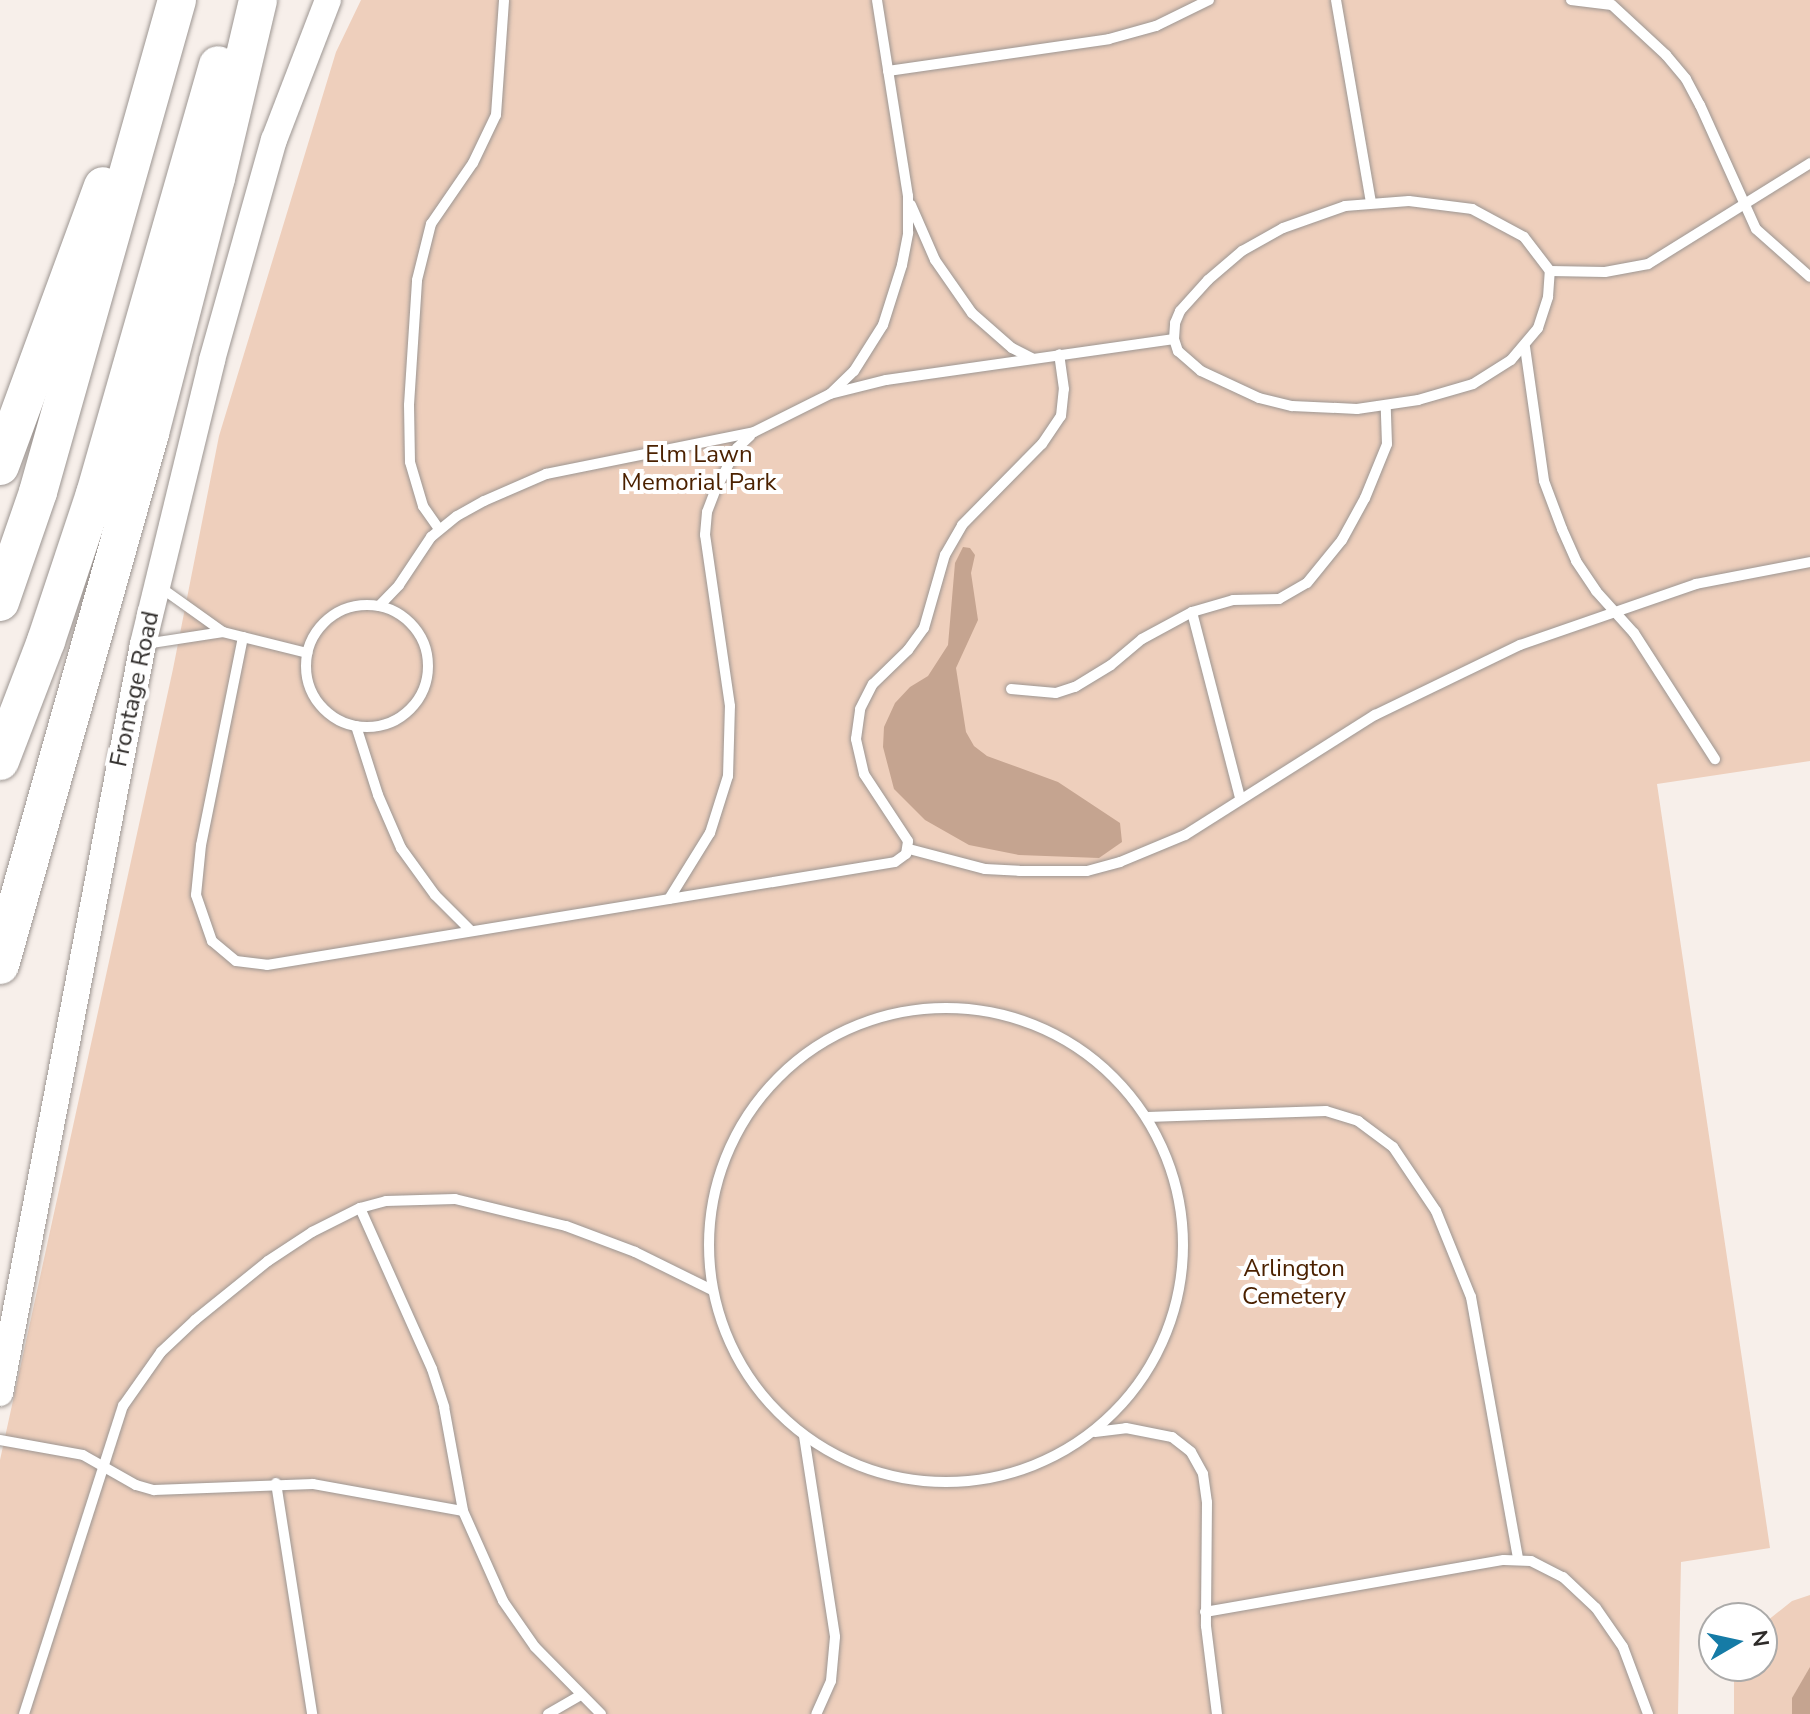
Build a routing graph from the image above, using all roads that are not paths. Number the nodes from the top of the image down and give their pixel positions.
1 (176, 0) edge
2 (236, 0) edge
3 (258, 0) edge
4 (328, 0) edge
5 (504, 0) edge
6 (877, 0) edge
7 (1209, 0) edge
8 (1336, 0) edge
9 (1571, 0) edge
10 (1627, 0) edge
11 (1612, 5) junction
12 (888, 71) junction
13 (1810, 163) edge
14 (908, 196) junction
15 (1371, 202) junction
16 (1743, 203) junction
17 (1550, 271) junction
18 (1810, 277) edge
19 (1174, 339) junction
20 (1525, 347) junction
21 (1059, 354) junction
22 (1032, 358) junction
23 (830, 394) junction
24 (1386, 406) junction
25 (754, 432) junction
26 (0, 466) edge
27 (439, 529) junction
28 (1810, 562) edge
29 (157, 585) junction
30 (0, 602) edge
31 (379, 606) junction
32 (1614, 610) junction
33 (1192, 612) junction
34 (223, 632) junction
35 (243, 637) junction
36 (143, 644) junction
37 (307, 653) junction
38 (1011, 689) dead end
39 (356, 726) junction
40 (1715, 759) dead end
41 (0, 761) edge
42 (1240, 798) junction
43 (909, 849) junction
44 (669, 899) junction
45 (471, 931) junction
46 (0, 965) edge
47 (1147, 1117) junction
48 (360, 1208) junction
49 (712, 1290) junction
50 (0, 1393) edge
51 (1095, 1432) junction
52 (804, 1436) junction
53 (0, 1440) edge
54 (105, 1467) junction
55 (276, 1483) junction
56 (463, 1511) junction
57 (1518, 1559) junction
58 (1205, 1612) junction
59 (581, 1695) junction
60 (24, 1714) edge
61 (312, 1714) edge
62 (548, 1714) edge
63 (601, 1714) edge
64 (816, 1714) edge
65 (1217, 1714) edge
66 (1648, 1714) edge

1 - 26 highway
1 - 30 highway
2 - 41 highway
3 - 46 highway
4 - 29 street, Frontage Road
5 - 27 lane
6 - 12 lane
7 - 12 lane
8 - 15 lane
9 - 11 lane
10 - 11 lane
11 - 16 lane
12 - 14 lane
13 - 16 lane
14 - 22 lane
14 - 23 lane
15 - 17 lane
15 - 19 lane
16 - 17 lane
16 - 18 lane
17 - 20 lane
19 - 21 lane
19 - 24 lane
20 - 24 lane
20 - 32 lane
21 - 22 lane
21 - 43 lane
22 - 23 lane
23 - 25 lane
24 - 33 lane
25 - 27 lane
25 - 44 lane
27 - 31 lane
28 - 32 lane
29 - 34 lane
29 - 36 street, Frontage Road
31 - 37 lane
31 - 39 lane
32 - 40 lane
32 - 42 lane
33 - 38 lane
33 - 42 lane
34 - 35 lane
34 - 36 lane
35 - 37 lane
35 - 45 lane
36 - 50 street, Frontage Road
37 - 39 lane
39 - 45 lane
42 - 43 lane
43 - 44 lane
44 - 45 lane
47 - 49 lane
47 - 51 lane
47 - 57 lane
48 - 49 lane
48 - 54 lane
48 - 56 lane
49 - 52 lane
51 - 52 lane
51 - 58 lane
52 - 64 lane
53 - 54 lane
54 - 55 lane
54 - 60 lane
55 - 56 lane
55 - 61 lane
56 - 59 lane
57 - 58 lane
57 - 66 lane
58 - 65 lane
59 - 62 lane
59 - 63 lane

